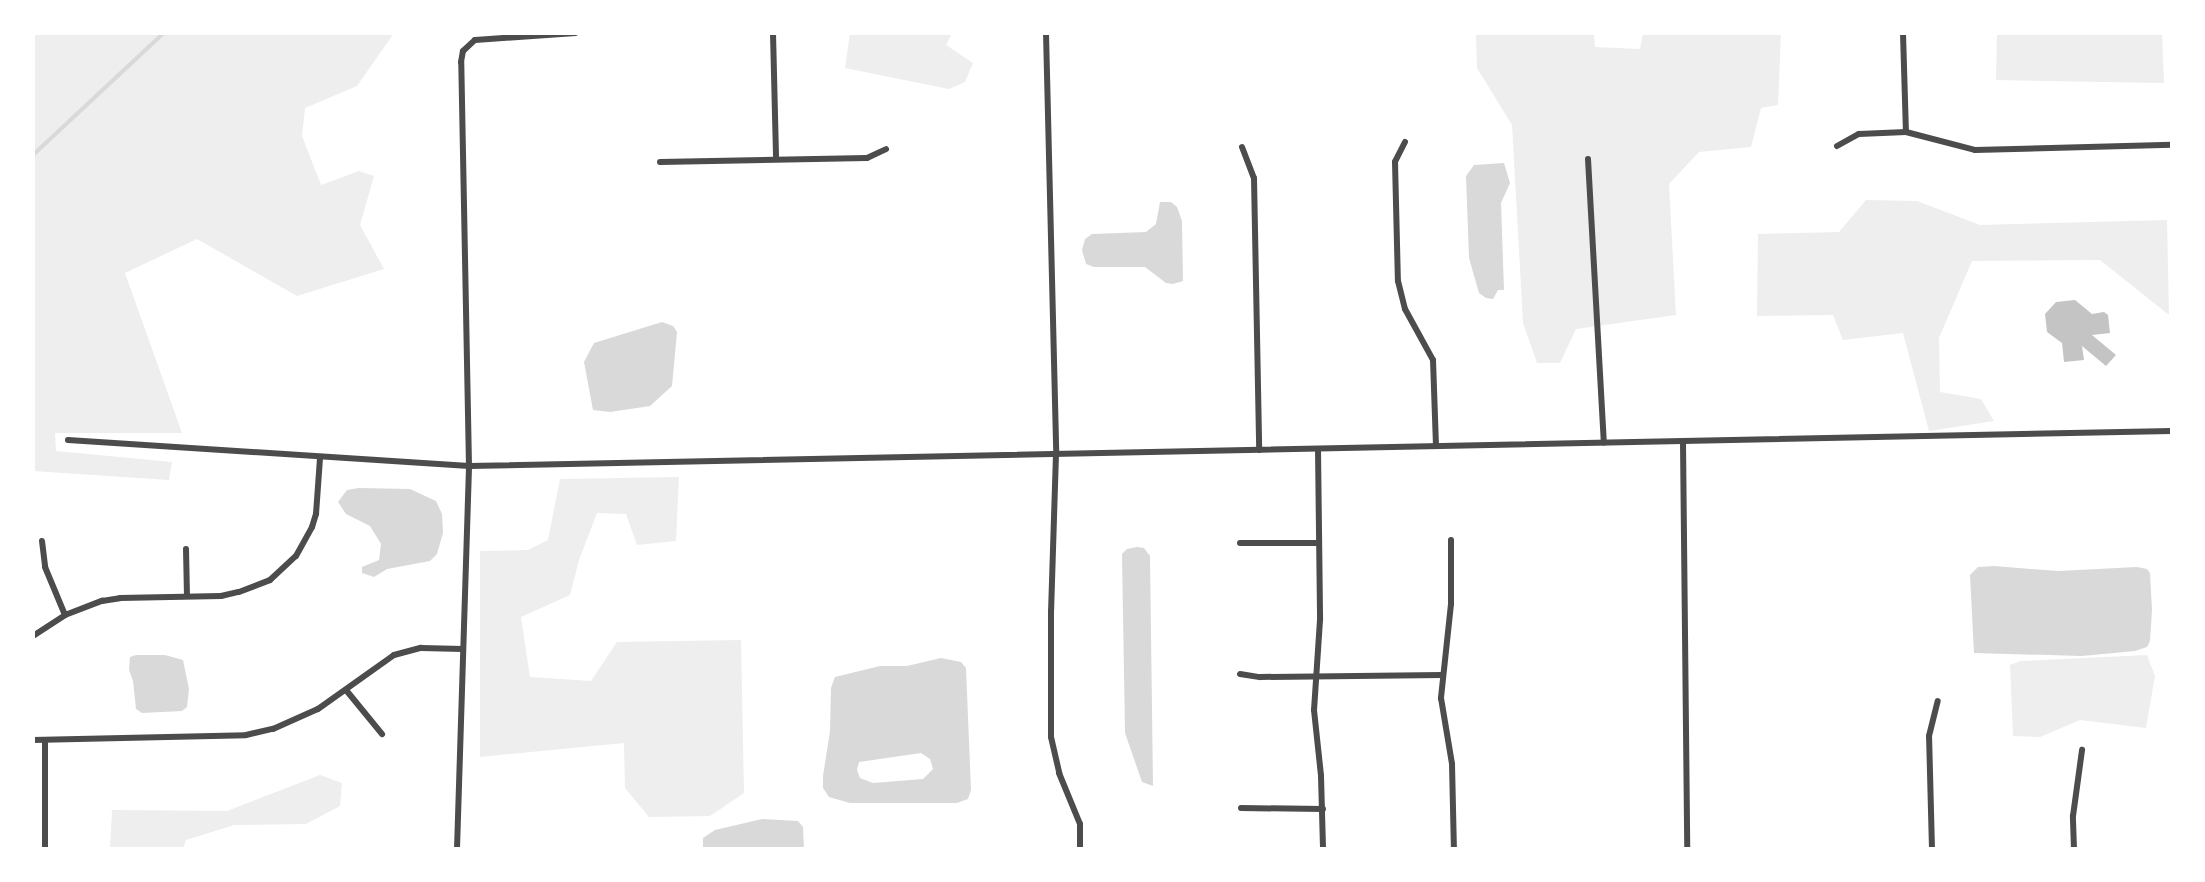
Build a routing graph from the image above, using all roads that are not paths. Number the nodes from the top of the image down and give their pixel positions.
1 (576, 33) edge
2 (773, 33) edge
3 (1046, 33) edge
4 (1903, 33) edge
5 (1906, 132) junction
6 (1405, 142) dead end
7 (2172, 145) edge
8 (1837, 146) dead end
9 (1242, 147) dead end
10 (886, 149) dead end
11 (776, 159) junction
12 (1588, 159) dead end
13 (660, 162) dead end
14 (2172, 431) edge
15 (68, 440) dead end
16 (1683, 442) junction
17 (1604, 443) junction
18 (1436, 446) junction
19 (1318, 449) junction
20 (1259, 450) junction
21 (1056, 454) junction
22 (320, 458) junction
23 (469, 466) junction
24 (1451, 540) dead end
25 (42, 541) dead end
26 (1240, 543) dead end
27 (1319, 543) junction
28 (186, 549) dead end
29 (187, 596) junction
30 (65, 615) junction
31 (33, 636) edge
32 (464, 649) junction
33 (1240, 674) dead end
34 (1442, 675) junction
35 (1316, 677) junction
36 (346, 690) junction
37 (1938, 701) dead end
38 (382, 734) dead end
39 (33, 740) edge
40 (45, 741) junction
41 (2082, 750) dead end
42 (1241, 808) dead end
43 (1323, 809) junction
44 (1080, 847) edge
45 (45, 849) edge
46 (457, 849) edge
47 (1323, 849) edge
48 (1454, 849) edge
49 (1687, 849) edge
50 (1932, 849) edge
51 (2074, 849) edge

1 - 23 street
2 - 11 street
3 - 21 street
4 - 5 street
5 - 7 street
5 - 8 street
6 - 18 street
9 - 20 street
10 - 11 street
11 - 13 street
12 - 17 street
14 - 16 street
15 - 22 street
16 - 17 street
16 - 49 street
17 - 18 street
18 - 19 street
19 - 20 street
19 - 27 street
20 - 21 street
21 - 23 street
21 - 44 street
22 - 23 street
22 - 29 street
23 - 32 street
24 - 34 street
25 - 30 street
26 - 27 street
27 - 35 street
28 - 29 street
29 - 30 street
30 - 31 street
32 - 36 street
32 - 46 street
33 - 35 street
34 - 35 street
34 - 48 street
35 - 43 street
36 - 38 street
36 - 40 street
37 - 50 street
39 - 40 street
40 - 45 street
41 - 51 street
42 - 43 street
43 - 47 street

